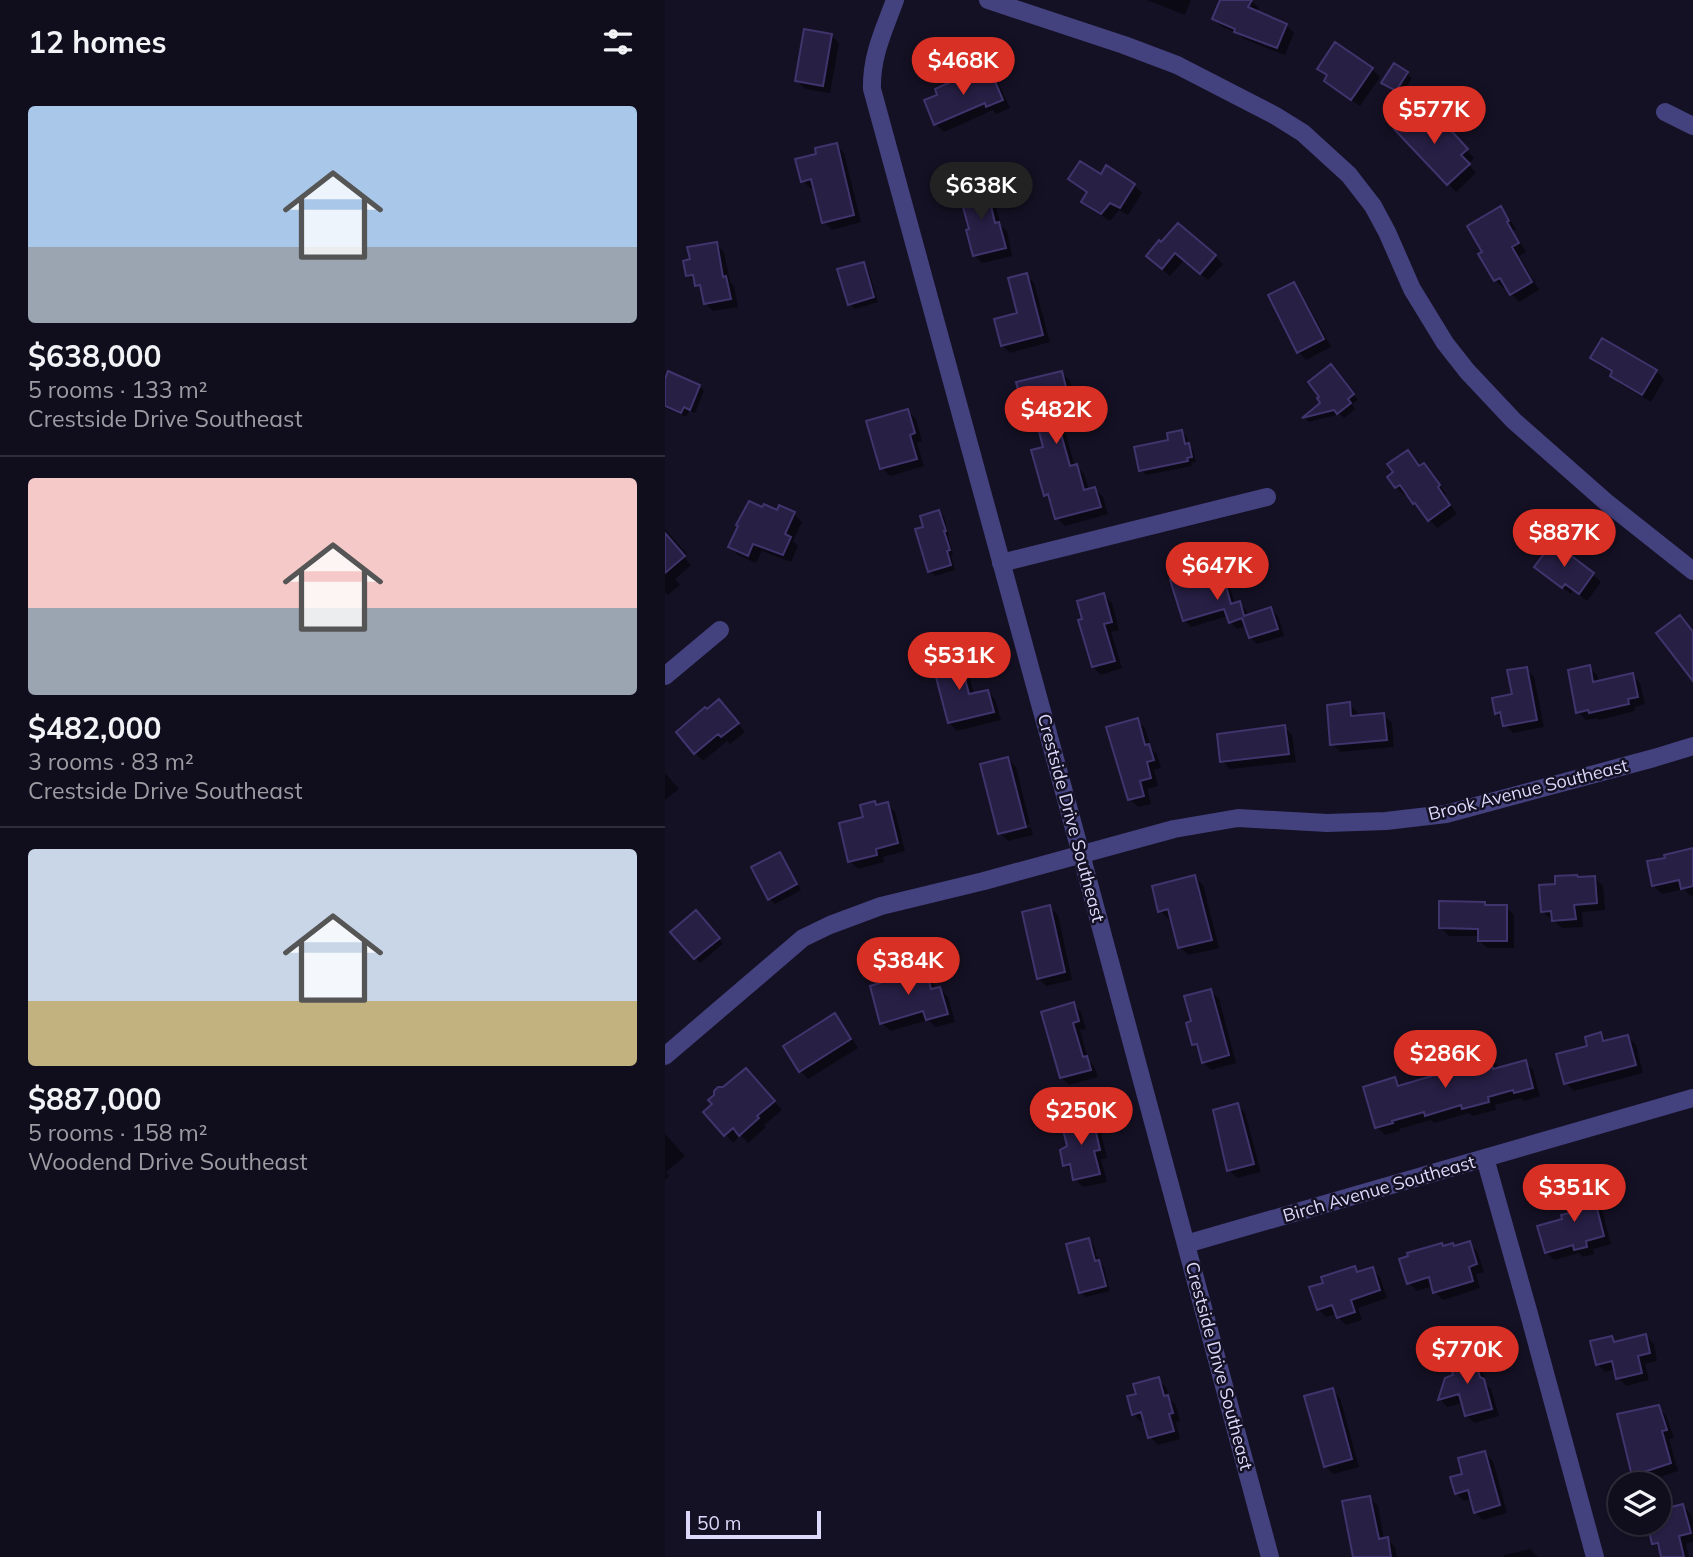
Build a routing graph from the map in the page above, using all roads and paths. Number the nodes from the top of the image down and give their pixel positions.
1 (895, 0) edge
2 (988, 0) edge
3 (1665, 112) dead end
4 (1693, 126) edge
5 (1267, 497) dead end
6 (1001, 563) junction
7 (1693, 571) edge
8 (720, 630) dead end
9 (665, 676) edge
10 (1693, 746) edge
11 (1081, 854) junction
12 (665, 1056) edge
13 (1693, 1098) edge
14 (1485, 1158) junction
15 (1186, 1244) junction
16 (1270, 1557) edge
17 (1594, 1557) edge

1 - 6 street, Crestside Drive Southeast
2 - 7 street
3 - 4 street
5 - 6 street
6 - 11 street, Crestside Drive Southeast
8 - 9 street
10 - 11 street, Brook Avenue Southeast
11 - 12 street, Brook Avenue Southeast
11 - 15 street, Crestside Drive Southeast
13 - 14 street, Birch Avenue Southeast
14 - 15 street, Birch Avenue Southeast
14 - 17 street
15 - 16 street, Crestside Drive Southeast

